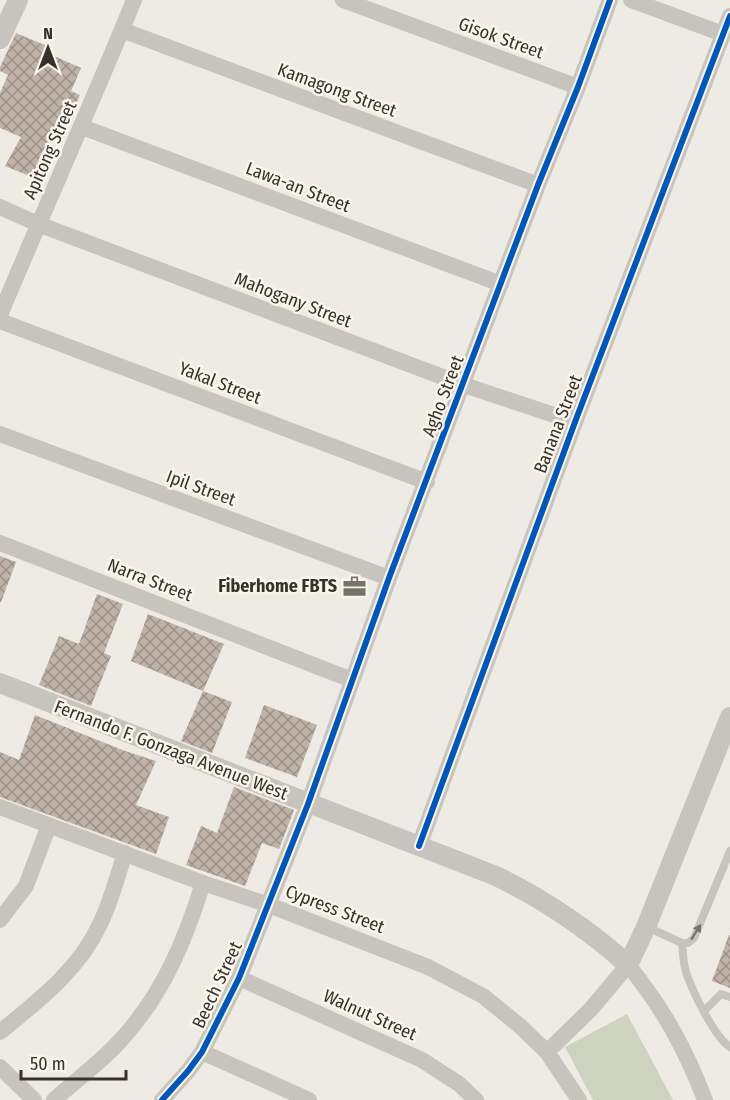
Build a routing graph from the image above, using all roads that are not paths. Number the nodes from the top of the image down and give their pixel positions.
1 (18, 0) edge
2 (134, 0) edge
3 (343, 0) edge
4 (610, 0) edge
5 (631, 0) edge
6 (730, 16) edge
7 (122, 30) junction
8 (723, 34) junction
9 (0, 39) edge
10 (578, 87) junction
11 (82, 127) junction
12 (538, 186) junction
13 (0, 207) edge
14 (38, 224) junction
15 (501, 284) junction
16 (0, 315) edge
17 (0, 321) edge
18 (464, 385) junction
19 (575, 422) junction
20 (0, 434) edge
21 (426, 482) junction
22 (0, 543) edge
23 (389, 578) junction
24 (352, 680) junction
25 (0, 683) edge
26 (730, 717) edge
27 (725, 746) edge
28 (308, 804) junction
29 (0, 807) edge
30 (49, 825) junction
31 (419, 846) junction
32 (730, 851) edge
33 (125, 853) junction
34 (203, 883) junction
35 (269, 905) junction
36 (0, 920) edge
37 (646, 927) junction
38 (682, 943) junction
39 (628, 965) junction
40 (239, 978) junction
41 (730, 997) edge
42 (704, 1011) junction
43 (0, 1032) edge
44 (730, 1047) edge
45 (202, 1052) junction
46 (547, 1052) junction
47 (0, 1067) edge
48 (34, 1100) edge
49 (54, 1100) edge
50 (162, 1100) edge
51 (309, 1100) edge
52 (476, 1100) edge
53 (579, 1100) edge
54 (705, 1100) edge

1 - 9 street
2 - 7 street, Apitong Street
3 - 10 street, Gisok Street
4 - 10 street, Agho Street
5 - 8 street
6 - 8 street, Banana Street
7 - 11 street, Apitong Street
7 - 12 street, Kamagong Street
8 - 19 street, Banana Street
10 - 12 street, Agho Street
11 - 14 street, Apitong Street
11 - 15 street, Lawa-an Street
12 - 15 street, Agho Street
13 - 14 street, Mahogany Street
14 - 16 street, Apitong Street
14 - 18 street, Mahogany Street
15 - 18 street, Agho Street
17 - 21 street, Yakal Street
18 - 19 street, Mahogany Street
18 - 21 street, Agho Street
19 - 31 street, Banana Street
20 - 23 street, Ipil Street
21 - 23 street, Agho Street
22 - 24 street, Narra Street
23 - 24 street, Agho Street
24 - 28 street, Agho Street
25 - 28 street, Fernando F. Gonzaga Avenue West
26 - 27 street
27 - 37 street
28 - 31 street, Fernando F. Gonzaga Avenue West
28 - 35 street, Beech Street
29 - 30 street, Cypress Street
30 - 33 street, Cypress Street
30 - 36 street
31 - 39 street, Fernando F. Gonzaga Avenue West
38 -> 32 lane
33 - 34 street, Cypress Street
33 - 43 street
34 - 35 street, Cypress Street
34 - 49 street
35 - 40 street, Beech Street
35 - 46 street, Cypress Street
37 - 38 lane
37 - 39 street
38 - 42 lane
39 - 46 street
39 - 54 street
40 - 45 street, Beech Street
40 - 52 street, Walnut Street
41 - 42 lane
42 - 44 lane
45 - 50 street, Beech Street
45 - 51 street
46 - 53 street, Cypress Street
47 - 48 street

